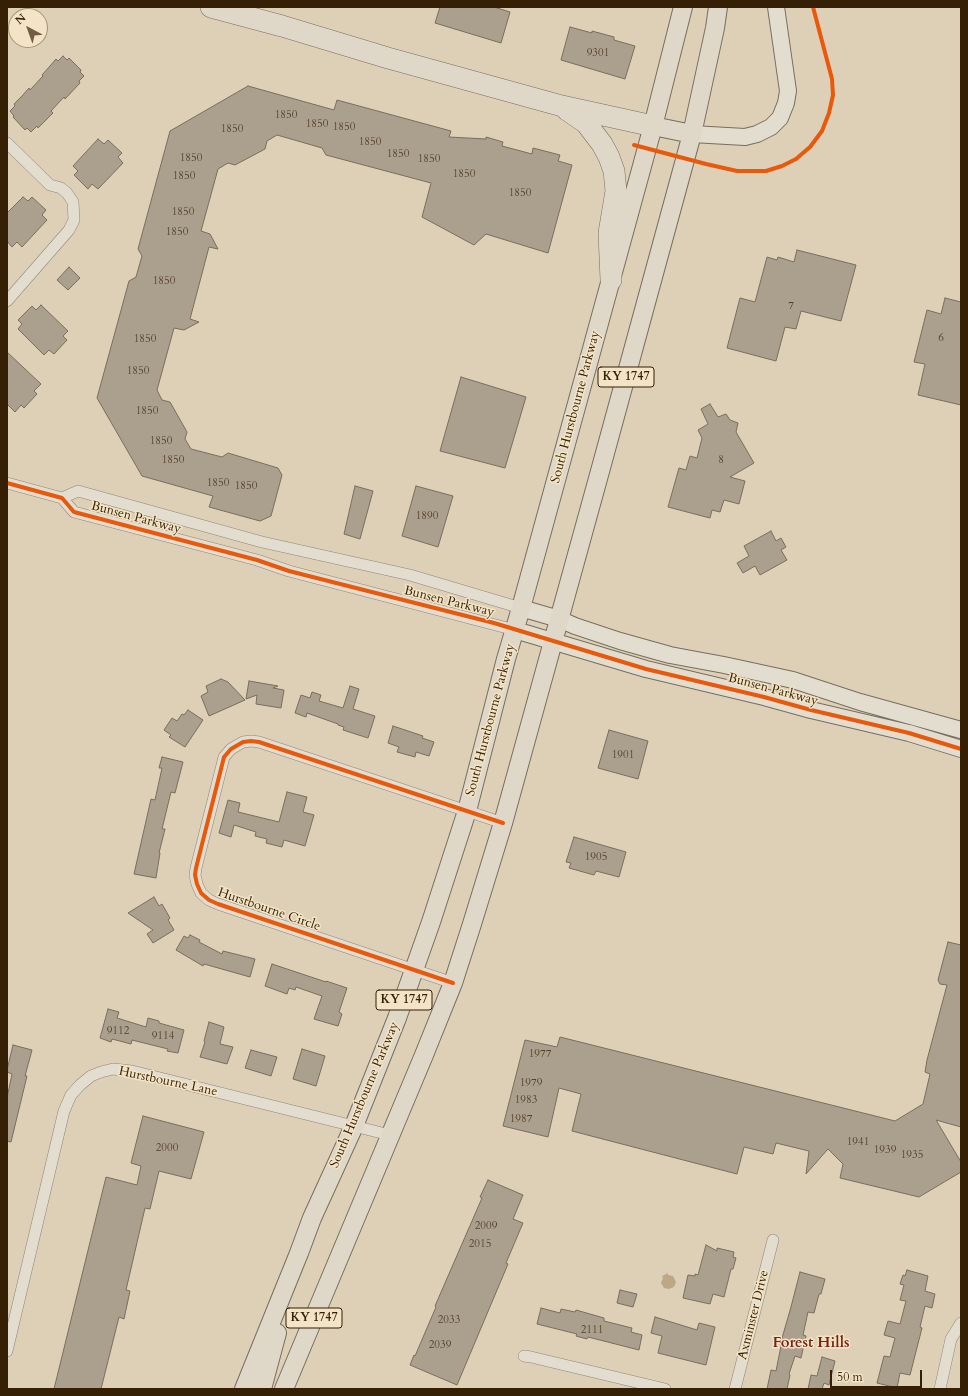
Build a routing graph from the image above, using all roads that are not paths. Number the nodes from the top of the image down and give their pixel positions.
1 (212, 7) edge
2 (683, 7) edge
3 (718, 7) edge
4 (776, 7) edge
5 (562, 106) junction
6 (653, 126) junction
7 (692, 134) junction
8 (7, 143) edge
9 (610, 280) junction
10 (7, 301) edge
11 (7, 483) edge
12 (62, 498) junction
13 (521, 608) junction
14 (559, 619) junction
15 (515, 630) junction
16 (552, 642) junction
17 (961, 730) edge
18 (961, 750) edge
19 (467, 811) junction
20 (503, 823) junction
21 (415, 971) junction
22 (452, 983) junction
23 (354, 1126) junction
24 (390, 1135) junction
25 (773, 1240) dead end
26 (299, 1253) junction
27 (11, 1313) edge
28 (961, 1322) edge
29 (7, 1351) edge
30 (524, 1356) dead end
31 (244, 1389) edge
32 (262, 1389) edge
33 (284, 1389) edge
34 (666, 1389) edge
35 (735, 1389) edge
36 (940, 1389) edge

1 - 5 highway
2 - 6 main road, South Hurstbourne Parkway / KY 1747
3 - 7 main road, KY 1747
4 - 7 street
5 - 6 highway
5 - 9 highway
6 - 7 main road
6 - 9 main road, South Hurstbourne Parkway / KY 1747
7 - 14 main road, KY 1747
8 - 10 street
9 - 13 main road, South Hurstbourne Parkway / KY 1747
11 - 12 street
12 - 13 street, Bunsen Parkway
12 - 15 street, Bunsen Parkway
13 - 14 street, Bunsen Parkway
13 - 15 main road, South Hurstbourne Parkway / KY 1747
14 - 16 main road, KY 1747
14 - 17 street, Bunsen Parkway
15 - 16 street, Bunsen Parkway
15 - 19 main road, South Hurstbourne Parkway / KY 1747
16 - 18 street, Bunsen Parkway
16 - 20 main road, KY 1747
19 - 20 street, Hurstbourne Circle
19 - 21 main road, South Hurstbourne Parkway / KY 1747
19 - 21 street, Hurstbourne Circle
20 - 22 main road, KY 1747
21 - 22 street, Hurstbourne Circle
21 - 23 main road, South Hurstbourne Parkway / KY 1747
22 - 24 main road, KY 1747
23 - 24 street, Hurstbourne Lane
23 - 26 main road, South Hurstbourne Parkway / KY 1747
23 - 27 street, Hurstbourne Lane
24 - 33 main road, KY 1747
25 - 35 street, Axminster Drive
26 - 31 main road, South Hurstbourne Parkway / KY 1747
26 - 32 main road
27 - 29 street, Hurstbourne Lane
28 - 36 street
30 - 34 street

